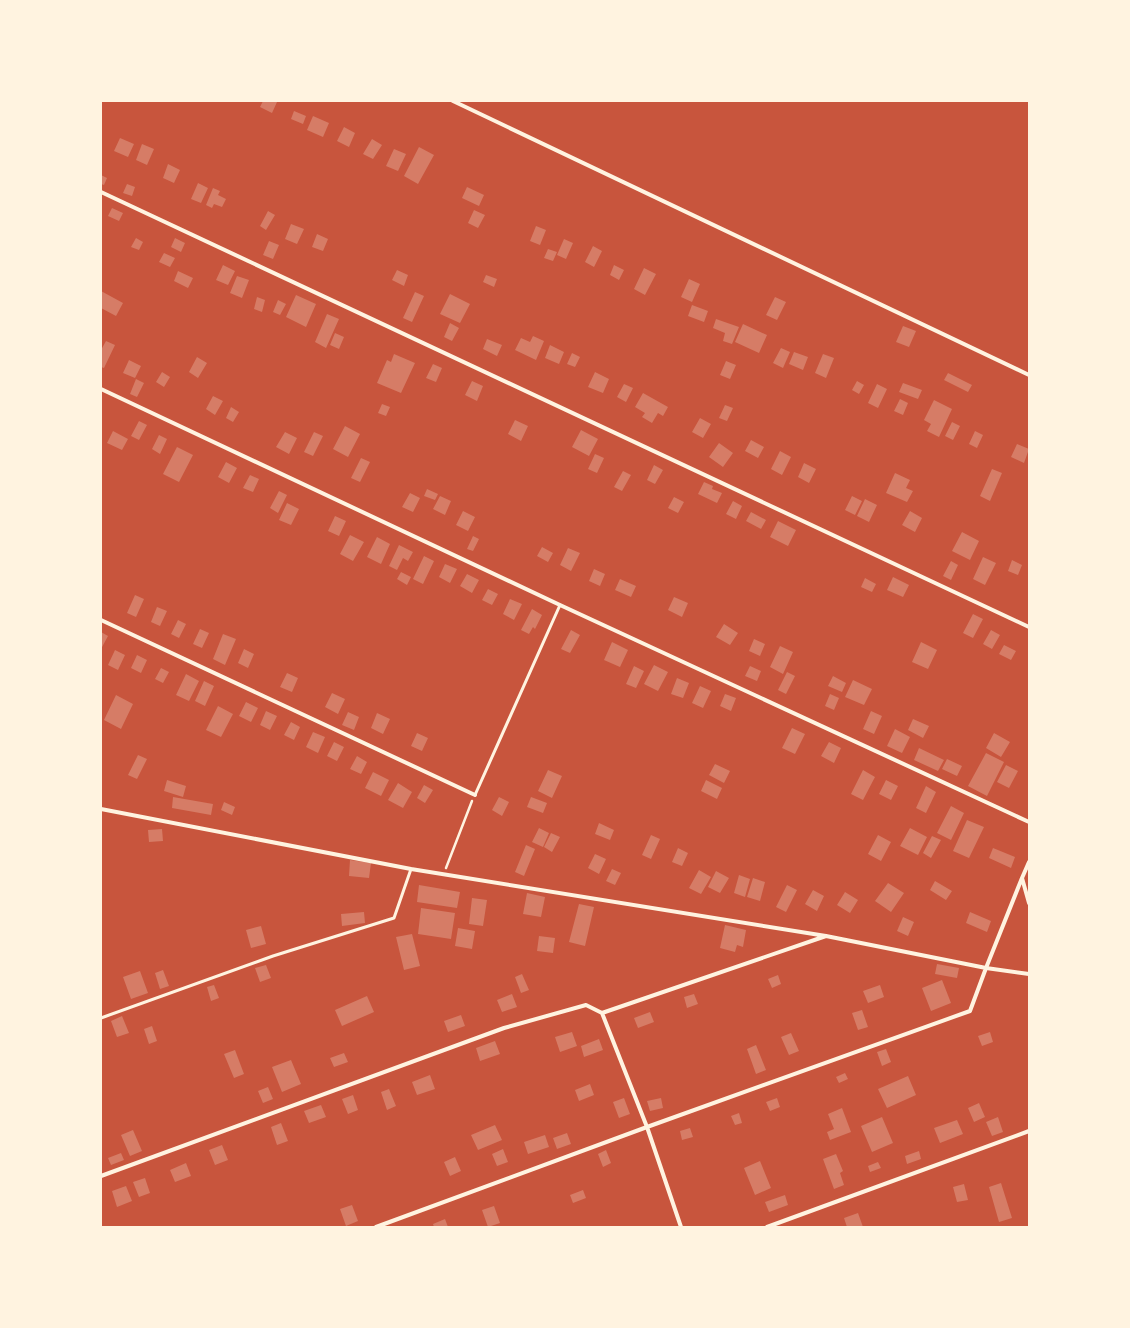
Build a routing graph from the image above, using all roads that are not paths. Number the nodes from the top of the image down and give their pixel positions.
1 (454, 101) edge
2 (101, 192) edge
3 (1029, 375) edge
4 (101, 389) edge
5 (560, 605) junction
6 (101, 620) edge
7 (1029, 627) edge
8 (474, 795) joint
9 (101, 809) edge
10 (1029, 822) edge
11 (1029, 862) edge
12 (411, 869) junction
13 (1022, 878) junction
14 (1029, 903) edge
15 (826, 936) junction
16 (986, 968) junction
17 (1029, 974) edge
18 (602, 1013) junction
19 (101, 1018) edge
20 (646, 1128) junction
21 (1029, 1131) edge
22 (101, 1176) edge
23 (376, 1227) edge
24 (681, 1227) edge
25 (767, 1227) edge

1 - 3 street
2 - 7 street
4 - 5 street
5 - 8 lane
5 - 10 street
6 - 8 street
9 - 12 street
11 - 13 street
12 - 15 street
12 - 19 lane
13 - 14 street
13 - 16 street
15 - 16 street
15 - 18 street
16 - 17 street
16 - 20 street
18 - 20 street
18 - 22 street
20 - 23 street
20 - 24 street
21 - 25 street

